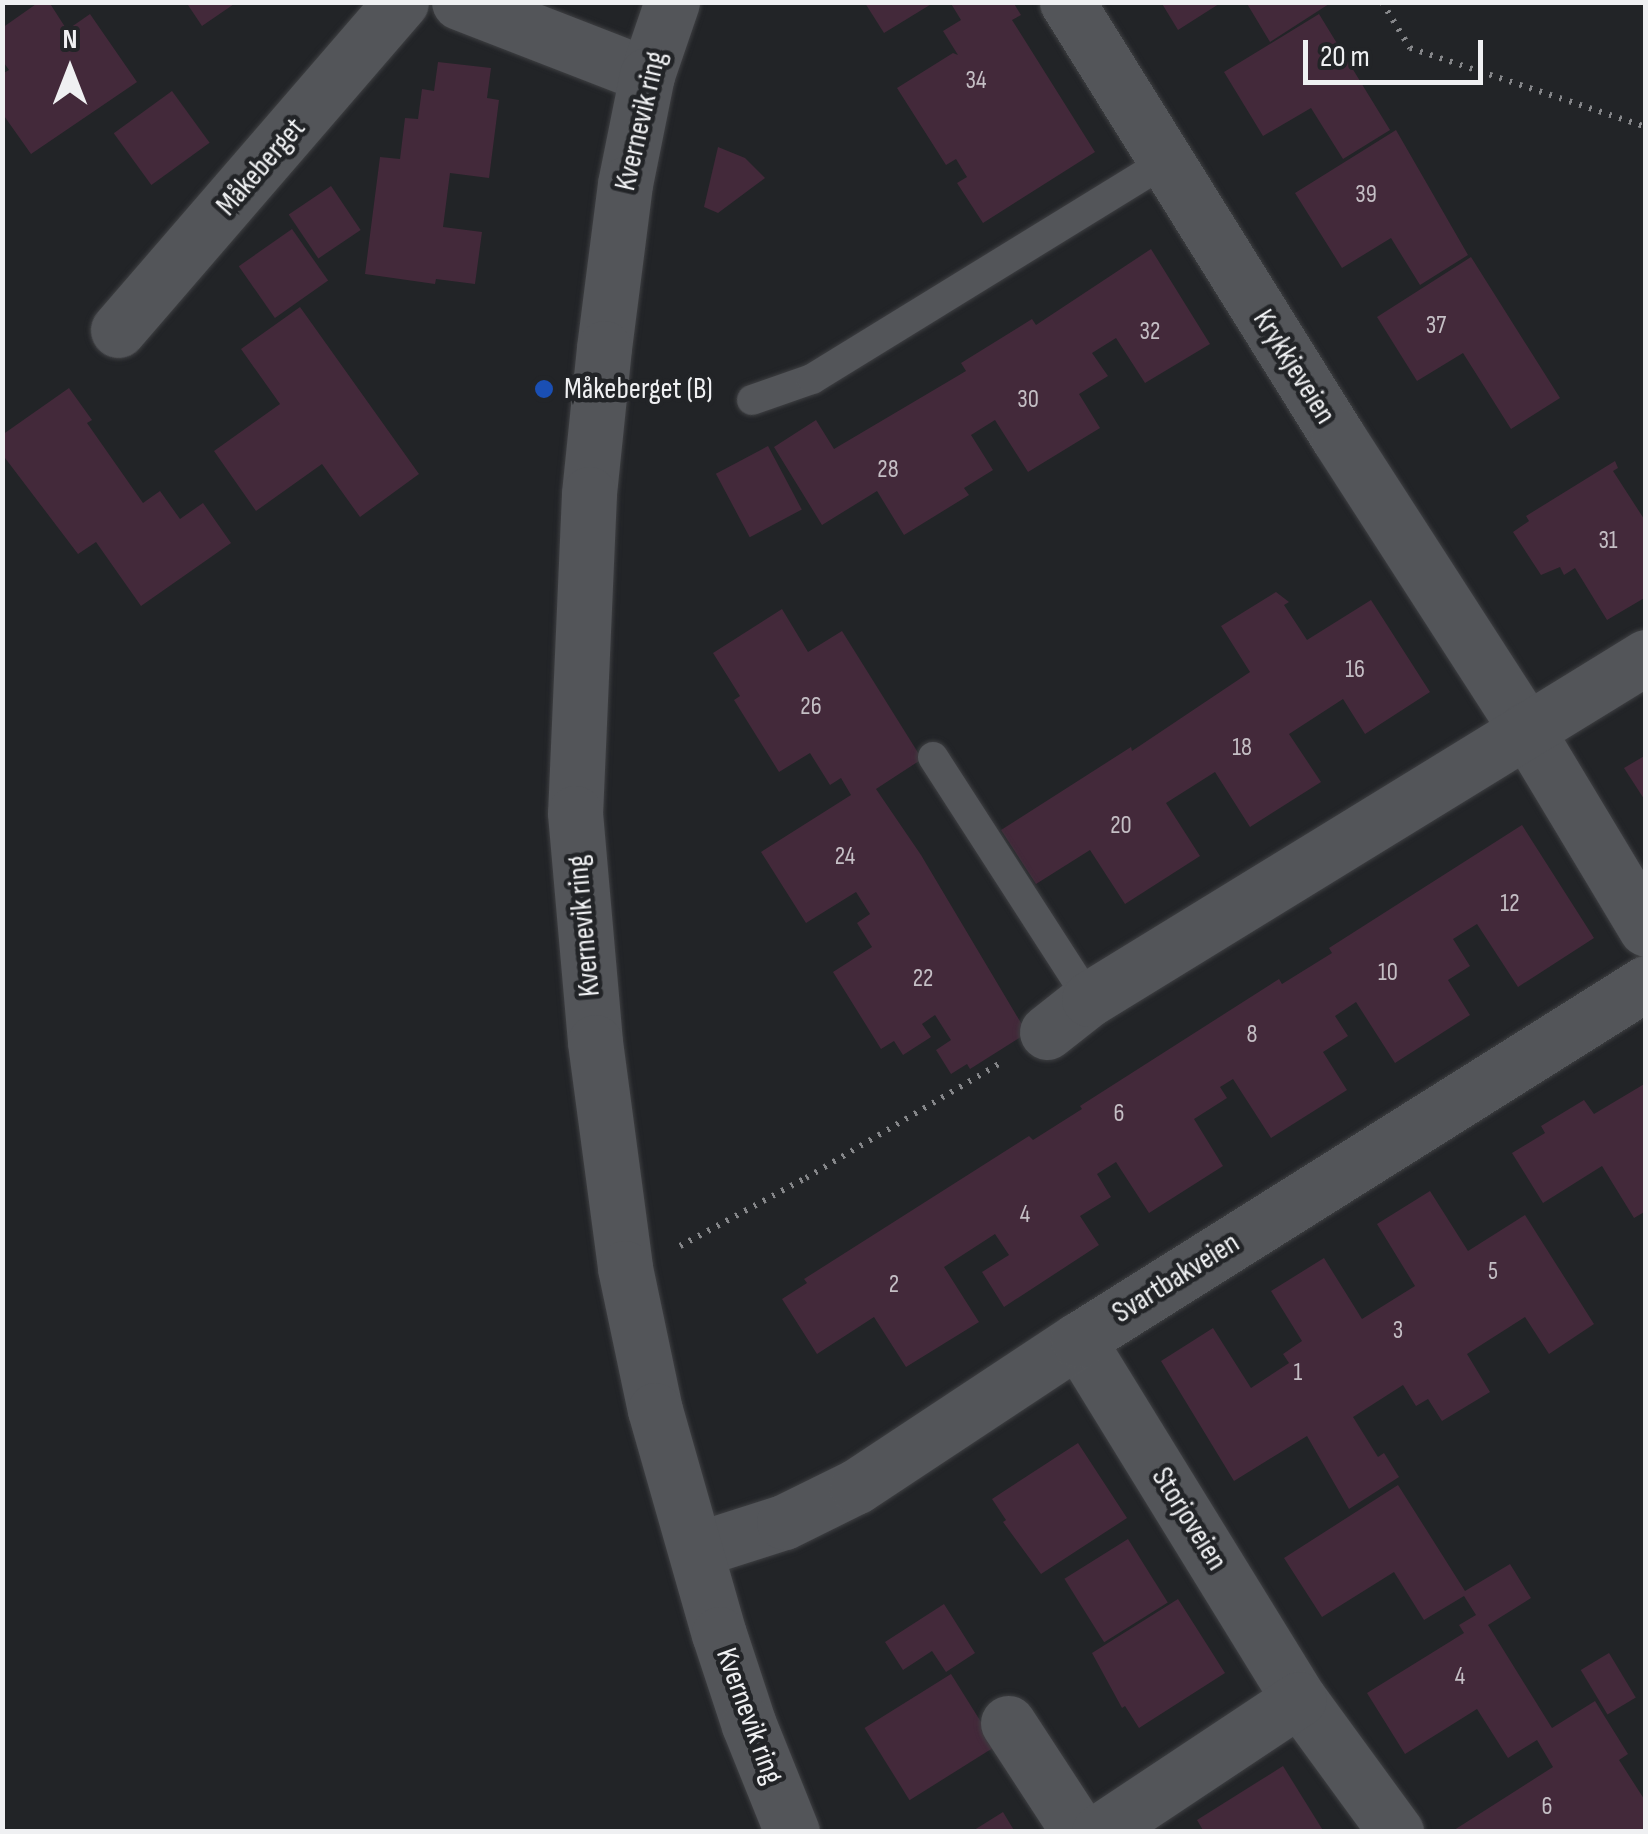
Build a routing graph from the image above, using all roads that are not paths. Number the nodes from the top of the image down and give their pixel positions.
1 (401, 2) edge
2 (459, 2) edge
3 (672, 2) edge
4 (1067, 2) edge
5 (647, 75) junction
6 (1165, 162) junction
7 (118, 330) dead end
8 (752, 400) road end
9 (1646, 657) edge
10 (1526, 729) junction
11 (933, 757) dead end
12 (1646, 929) edge
13 (1646, 983) edge
14 (1068, 1015) joint
15 (1078, 1340) junction
16 (696, 1550) junction
17 (1300, 1699) junction
18 (1008, 1723) dead end
19 (792, 1832) edge
20 (1079, 1832) edge
21 (1099, 1832) edge
22 (1396, 1832) edge

1 - 7 street, Måkeberget
2 - 5 street
3 - 5 street, Kvernevik ring
4 - 6 street, Krykkjeveien
5 - 16 street, Kvernevik ring
6 - 8 lane
6 - 10 street, Krykkjeveien
9 - 10 street
10 - 12 street, Krykkjeveien
10 - 14 street
11 - 14 lane
13 - 15 street, Svartbakveien
15 - 16 street, Svartbakveien
15 - 17 street, Storjoveien
16 - 19 street, Kvernevik ring
17 - 21 street
17 - 22 street, Storjoveien
18 - 20 street

